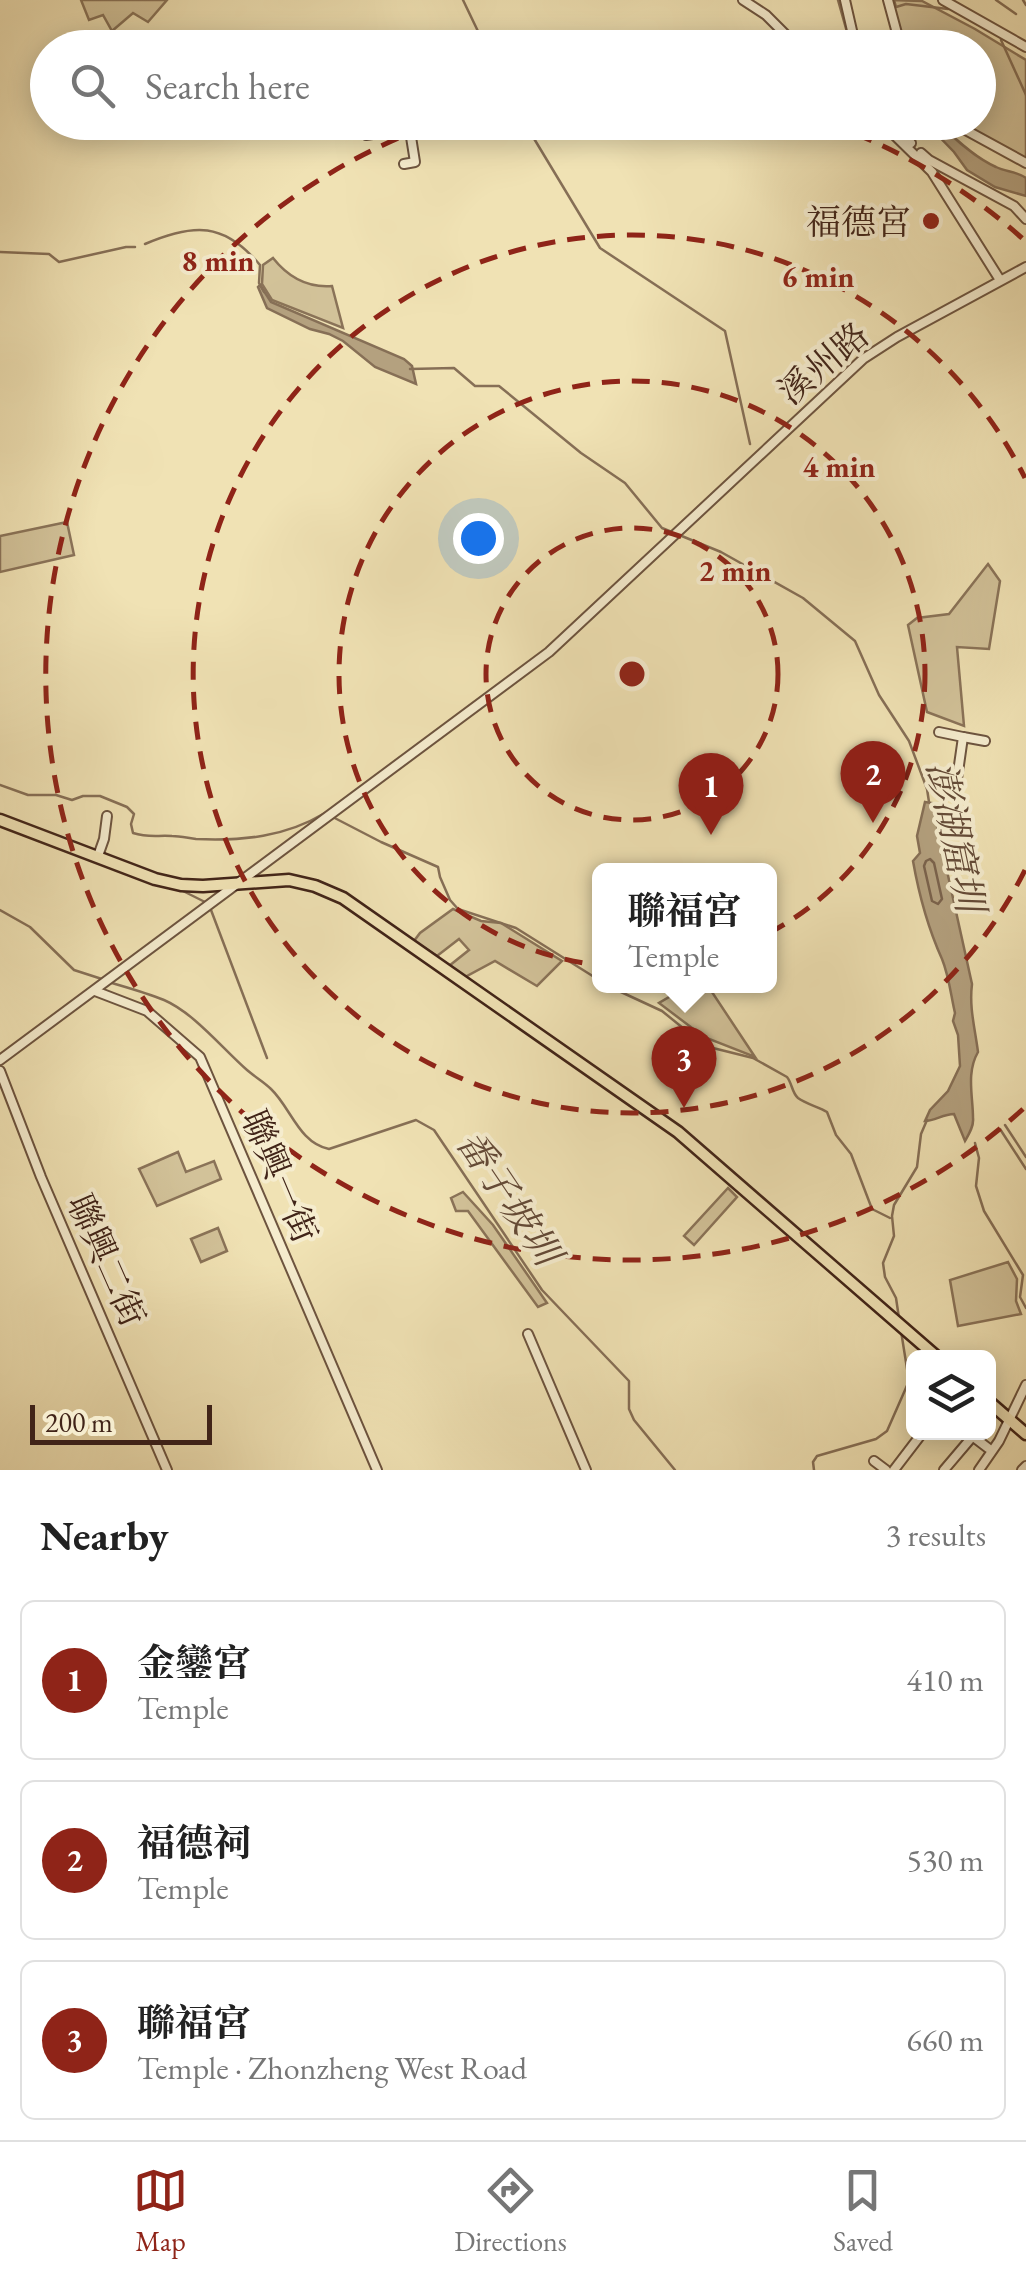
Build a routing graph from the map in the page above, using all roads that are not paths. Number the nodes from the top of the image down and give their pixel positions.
1 (744, 0) edge
2 (845, 0) edge
3 (888, 0) edge
4 (948, 1) edge
5 (782, 30) edge
6 (852, 30) edge
7 (896, 30) edge
8 (1026, 48) edge
9 (412, 140) edge
10 (902, 140) edge
11 (908, 140) edge
12 (983, 140) edge
13 (925, 159) junction
14 (404, 164) dead end
15 (1026, 164) edge
16 (1026, 220) edge
17 (1026, 267) edge
18 (1000, 280) junction
19 (939, 732) dead end
20 (963, 737) junction
21 (985, 741) dead end
22 (956, 786) dead end
23 (107, 816) dead end
24 (0, 820) edge
25 (98, 856) junction
26 (242, 882) junction
27 (95, 991) junction
28 (0, 1060) edge
29 (0, 1071) edge
30 (528, 1334) dead end
31 (929, 1350) edge
32 (1026, 1385) edge
33 (996, 1409) edge
34 (1010, 1420) junction
35 (1026, 1434) edge
36 (917, 1440) edge
37 (965, 1440) edge
38 (977, 1440) edge
39 (988, 1448) dead end
40 (874, 1460) dead end
41 (167, 1470) edge
42 (377, 1470) edge
43 (586, 1470) edge
44 (886, 1470) edge
45 (894, 1470) edge
46 (944, 1470) edge
47 (978, 1470) edge

1 - 5 street
2 - 6 street
3 - 7 street
4 - 8 street
9 - 14 street
10 - 13 street
11 - 13 street
12 - 15 street
13 - 16 street
13 - 18 street
17 - 18 street, 溪州路
18 - 26 street, 溪州路
19 - 20 street
20 - 21 street
20 - 22 street
23 - 25 street
24 - 25 main road
25 - 26 main road
26 - 27 street
26 - 31 main road
27 - 28 street
27 - 42 street, 聯興一街
29 - 41 street, 聯興二街
30 - 43 street
32 - 34 street
33 - 34 main road
34 - 35 main road
34 - 47 street
36 - 45 street
37 - 46 street
38 - 39 street
40 - 44 street

